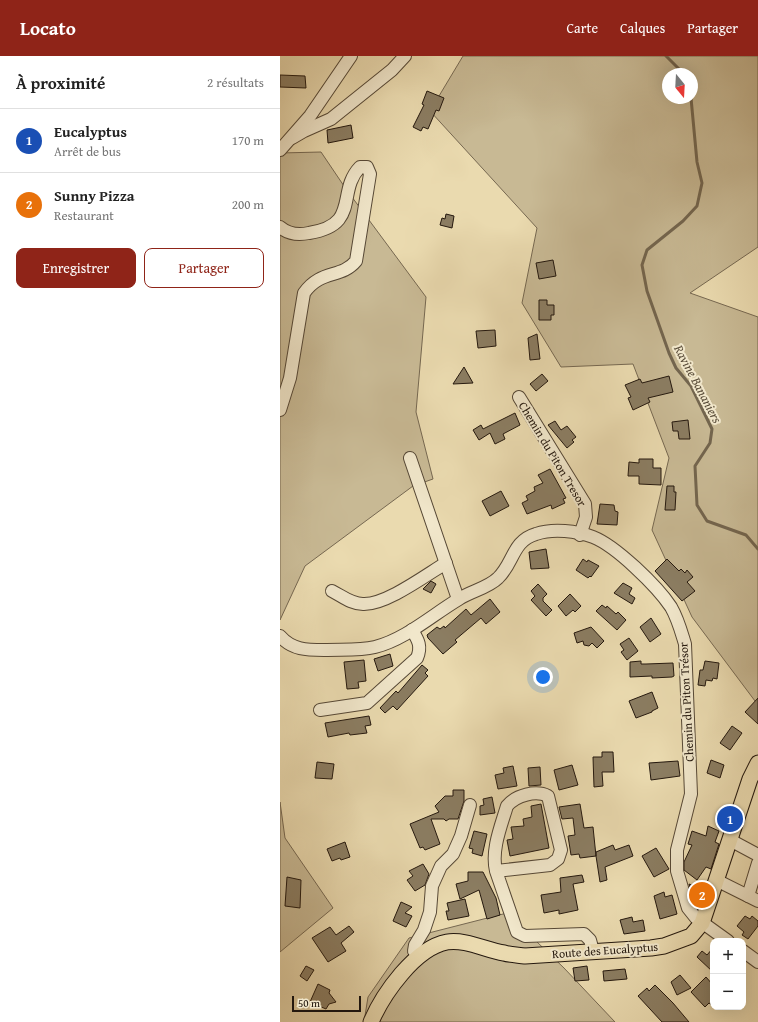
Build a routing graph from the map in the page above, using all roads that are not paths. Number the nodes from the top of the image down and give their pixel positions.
1 (351, 56) edge
2 (404, 56) edge
3 (292, 138) junction
4 (280, 150) edge
5 (280, 227) edge
6 (519, 397) dead end
7 (280, 410) edge
8 (410, 458) dead end
9 (580, 534) junction
10 (446, 563) junction
11 (332, 591) dead end
12 (458, 599) junction
13 (412, 630) junction
14 (280, 636) edge
15 (320, 710) dead end
16 (758, 764) edge
17 (470, 804) dead end
18 (730, 840) junction
19 (758, 855) edge
20 (758, 862) edge
21 (496, 871) junction
22 (716, 880) junction
23 (753, 899) edge
24 (702, 923) junction
25 (724, 938) edge
26 (593, 951) junction
27 (746, 953) edge
28 (418, 956) junction
29 (758, 962) edge
30 (371, 1022) edge

1 - 3 street
2 - 3 street
3 - 4 street
5 - 7 street
6 - 9 street, Chemin du Piton Tresor
8 - 10 street
9 - 12 street, Chemin du Piton Trésor
9 - 24 street, Chemin du Piton Trésor
10 - 11 street
10 - 12 street
12 - 13 street, Chemin du Piton Trésor
13 - 14 street, Chemin du Piton Trésor
13 - 15 street
16 - 18 main road, Route des Eucalyptus
17 - 28 street
18 - 19 street
18 - 22 main road, Route des Eucalyptus
20 - 23 street
21 - 21 street
21 - 26 street
22 - 23 street
22 - 24 main road, Route des Eucalyptus
24 - 25 street, Chemin du Piton Trésor
24 - 26 main road, Route des Eucalyptus
26 - 28 main road, Route des Eucalyptus
27 - 29 street
28 - 30 main road, Route des Eucalyptus

